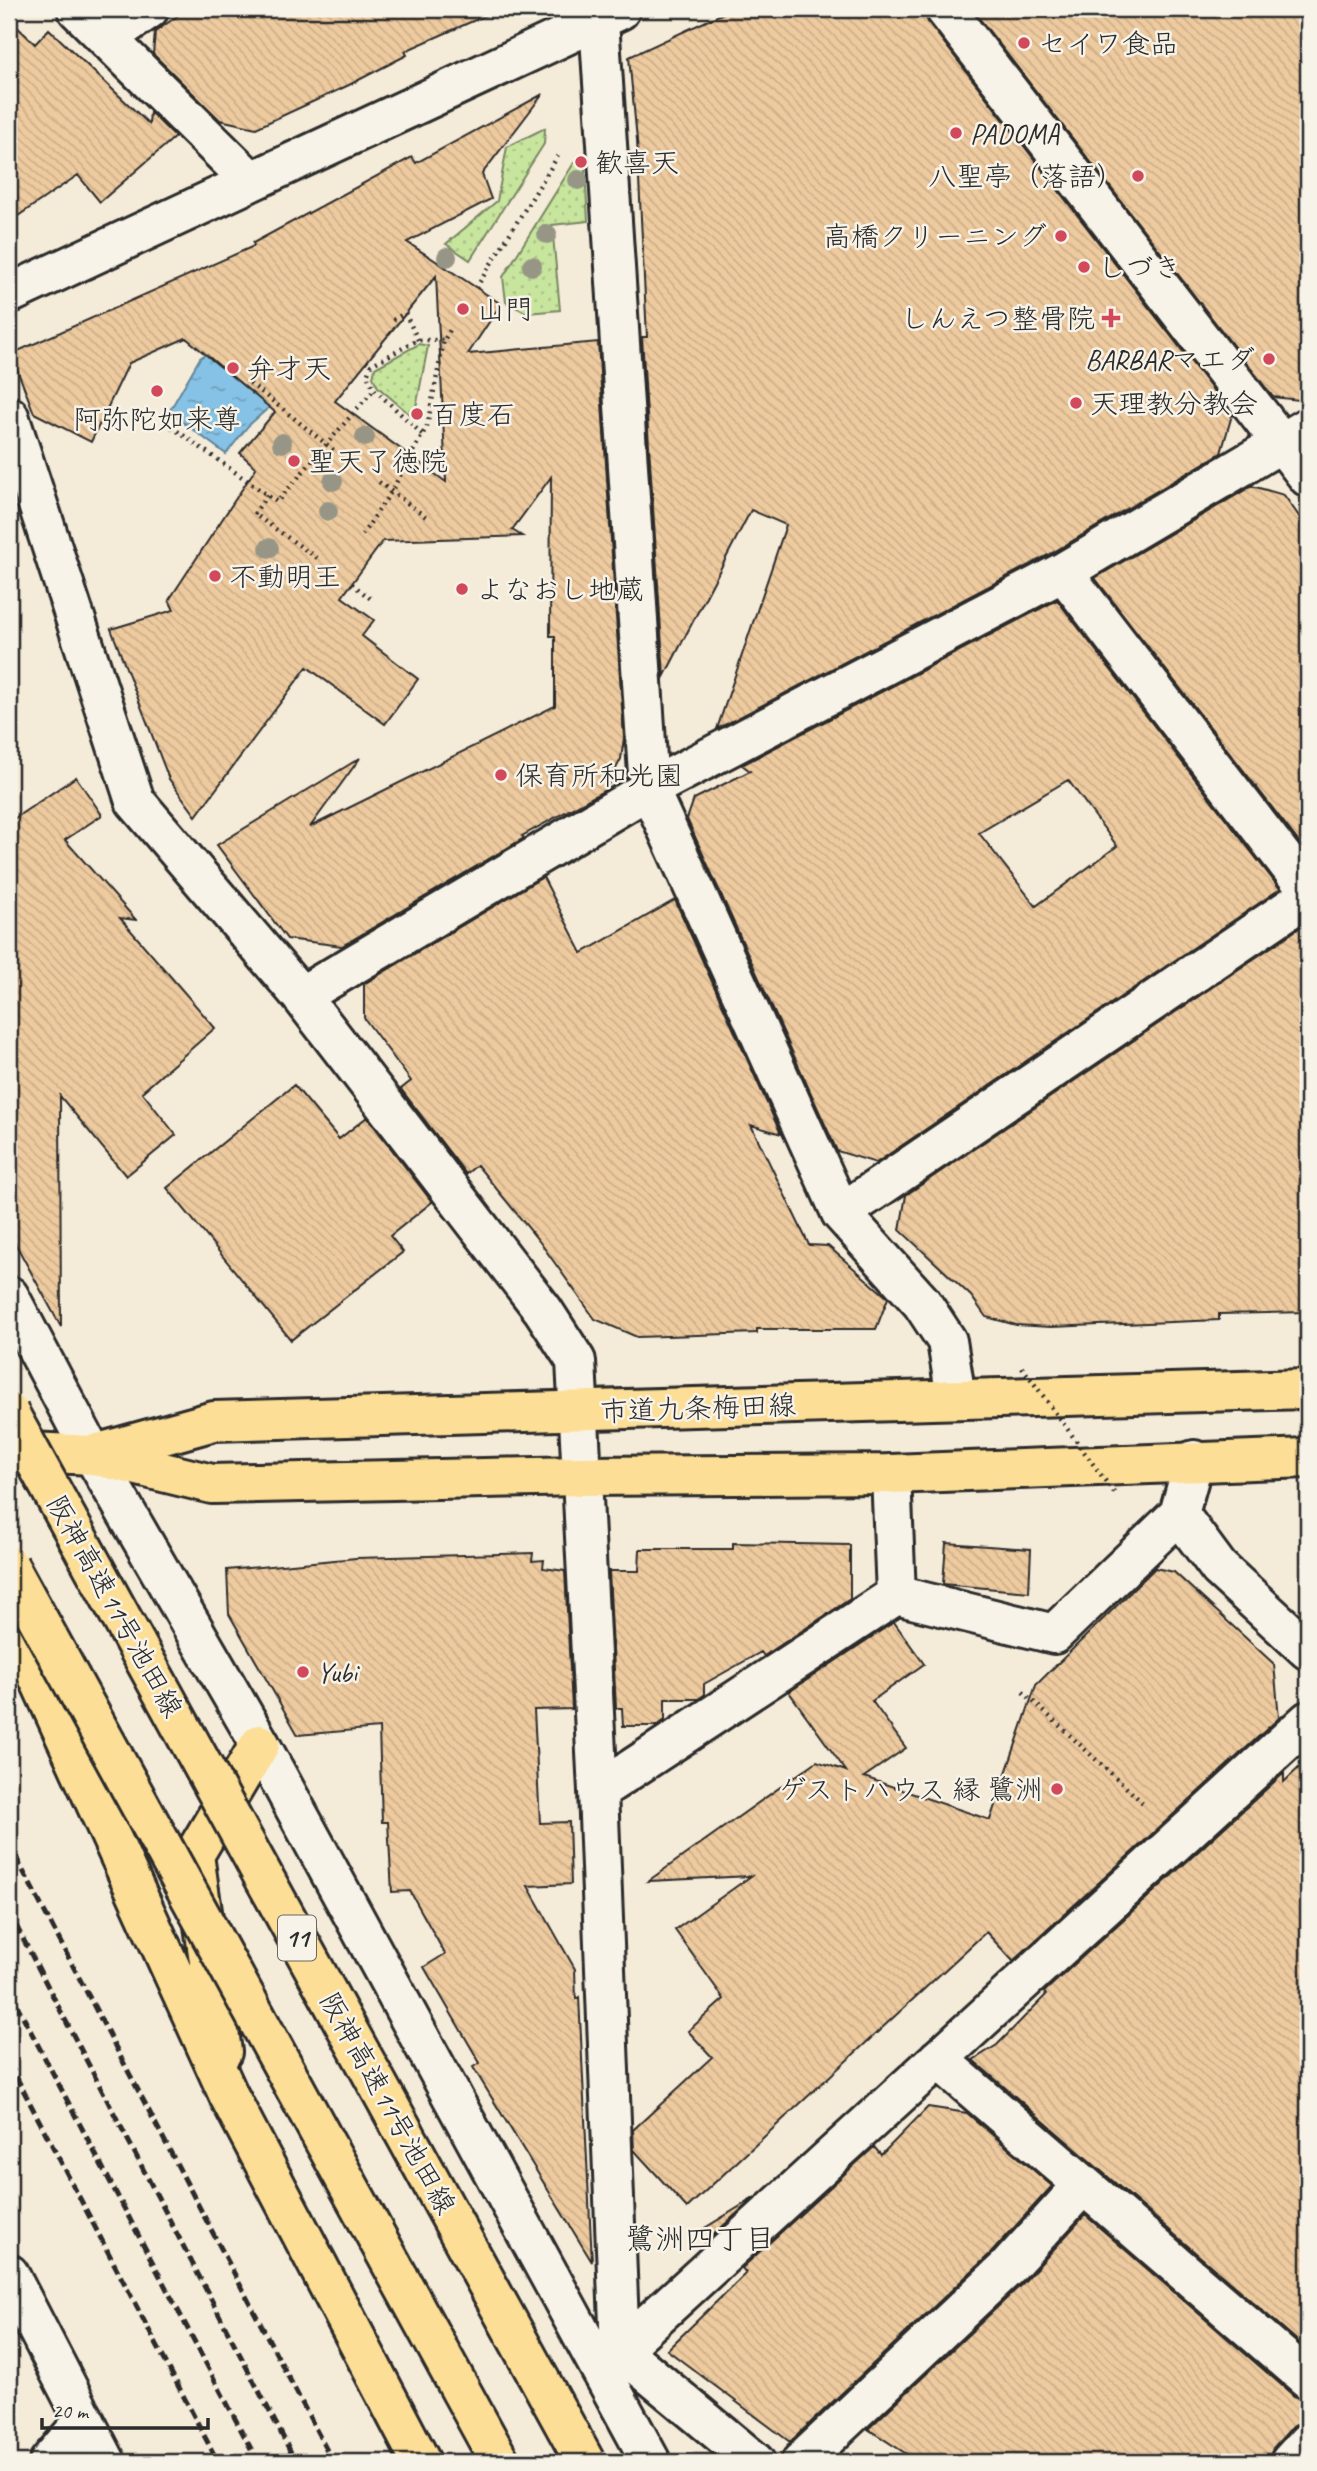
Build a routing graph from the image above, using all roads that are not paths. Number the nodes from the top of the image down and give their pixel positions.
1 (77, 9) edge
2 (149, 9) edge
3 (945, 9) edge
4 (610, 15) edge
5 (108, 37) junction
6 (250, 180) junction
7 (10, 292) edge
8 (9, 416) edge
9 (1296, 435) edge
10 (1308, 477) edge
11 (1063, 572) junction
12 (649, 789) junction
13 (1308, 890) edge
14 (1308, 896) edge
15 (301, 996) junction
16 (841, 1213) junction
17 (9, 1296) edge
18 (1308, 1389) edge
19 (956, 1398) junction
20 (580, 1412) junction
21 (9, 1413) edge
22 (9, 1451) edge
23 (93, 1455) junction
24 (1308, 1458) edge
25 (1194, 1460) junction
26 (891, 1474) junction
27 (580, 1476) junction
28 (1180, 1514) junction
29 (9, 1566) edge
30 (896, 1595) junction
31 (9, 1613) edge
32 (1308, 1650) edge
33 (1308, 1721) edge
34 (260, 1744) junction
35 (598, 1791) junction
36 (938, 2059) junction
37 (229, 2096) junction
38 (1083, 2185) junction
39 (9, 2274) edge
40 (609, 2356) junction
41 (1308, 2379) edge
42 (84, 2421) junction
43 (1308, 2442) edge
44 (49, 2462) edge
45 (106, 2462) edge
46 (421, 2462) edge
47 (500, 2462) edge
48 (585, 2462) edge
49 (651, 2462) edge
50 (755, 2462) edge
51 (800, 2462) edge
52 (1290, 2462) edge

1 - 5 street
2 - 5 street
3 - 9 street
4 - 6 street
4 - 12 street
5 - 6 street
6 - 7 street
8 - 15 street
9 - 10 street
9 - 11 street
11 - 12 street
11 - 13 street
12 - 15 street
12 - 16 street
14 - 16 street
15 - 20 street
16 - 19 street
17 - 23 street
18 - 19 main road, 市道九条梅田線
19 - 20 main road, 市道九条梅田線
20 - 23 main road, 市道九条梅田線
20 - 27 street
21 - 48 main road, 阪神高速11号池田線 / 11, bridge
22 - 23 main road, 市道九条梅田線
23 - 27 main road, 市道九条梅田線
23 - 34 street
24 - 25 main road, 市道九条梅田線
25 - 26 main road, 市道九条梅田線
25 - 28 street
26 - 27 main road, 市道九条梅田線
26 - 30 street
27 - 35 street
28 - 30 street
28 - 32 street
29 - 47 main road, bridge
30 - 35 street
31 - 37 main road
33 - 36 street
34 - 37 main road
34 - 40 street
35 - 40 street
36 - 38 street
36 - 40 street
37 - 46 main road
38 - 41 street
38 - 51 street
39 - 42 street
40 - 49 street
40 - 50 street
42 - 44 street
42 - 45 street
43 - 52 street

